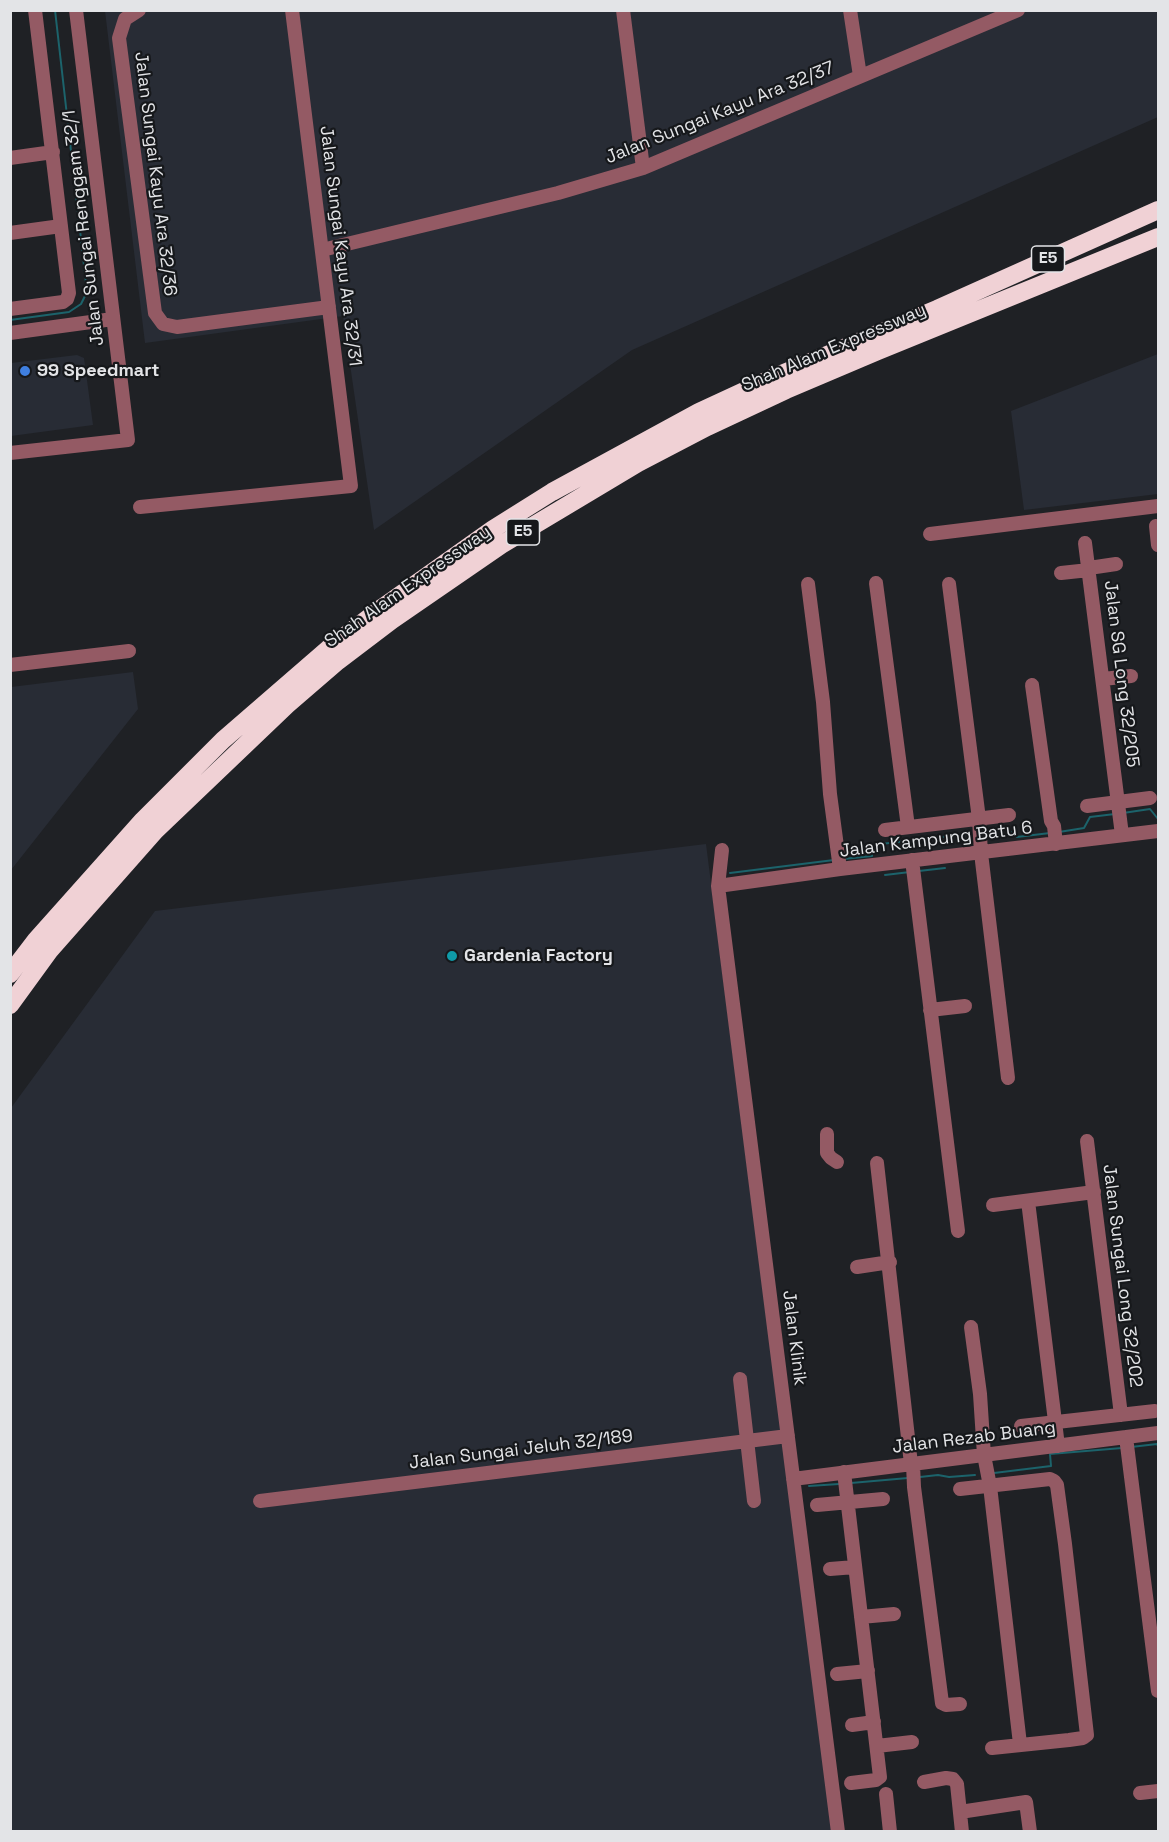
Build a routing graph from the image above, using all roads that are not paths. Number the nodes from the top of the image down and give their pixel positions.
1 (35, 10) edge
2 (76, 10) edge
3 (139, 10) edge
4 (292, 10) edge
5 (623, 10) edge
6 (850, 10) edge
7 (1018, 10) edge
8 (860, 76) junction
9 (53, 152) junction
10 (10, 158) edge
11 (643, 168) junction
12 (1158, 210) edge
13 (61, 226) junction
14 (10, 233) edge
15 (1158, 237) edge
16 (322, 250) junction
17 (329, 308) junction
18 (10, 309) edge
19 (113, 319) junction
20 (10, 333) edge
21 (10, 453) edge
22 (1158, 506) edge
23 (140, 507) dead end
24 (1156, 526) dead end
25 (930, 534) dead end
26 (1085, 543) dead end
27 (1158, 545) edge
28 (1116, 564) dead end
29 (1089, 569) junction
30 (1061, 573) dead end
31 (876, 583) dead end
32 (808, 584) dead end
33 (949, 584) dead end
34 (129, 651) dead end
35 (10, 665) edge
36 (1131, 676) dead end
37 (1103, 680) junction
38 (1032, 686) dead end
39 (1150, 798) dead end
40 (1087, 806) dead end
41 (1009, 814) dead end
42 (1121, 818) junction
43 (979, 819) junction
44 (908, 827) junction
45 (885, 830) dead end
46 (1158, 831) edge
47 (1056, 844) junction
48 (722, 850) dead end
49 (981, 853) junction
50 (913, 867) junction
51 (840, 869) junction
52 (718, 886) junction
53 (10, 974) edge
54 (10, 1005) edge
55 (965, 1006) dead end
56 (930, 1010) junction
57 (1008, 1078) dead end
58 (827, 1134) dead end
59 (1088, 1141) dead end
60 (837, 1162) dead end
61 (877, 1163) dead end
62 (1094, 1192) junction
63 (1028, 1201) junction
64 (993, 1205) dead end
65 (958, 1231) dead end
66 (890, 1262) junction
67 (857, 1267) dead end
68 (971, 1328) dead end
69 (740, 1379) dead end
70 (1155, 1411) dead end
71 (1121, 1415) junction
72 (1055, 1422) junction
73 (1021, 1426) dead end
74 (1158, 1433) edge
75 (788, 1436) junction
76 (747, 1441) junction
77 (1058, 1446) junction
78 (1128, 1447) junction
79 (984, 1455) junction
80 (913, 1470) junction
81 (793, 1479) junction
82 (990, 1486) junction
83 (846, 1487) junction
84 (960, 1490) dead end
85 (883, 1498) dead end
86 (260, 1501) dead end
87 (754, 1501) dead end
88 (817, 1505) dead end
89 (855, 1567) junction
90 (830, 1569) dead end
91 (894, 1614) dead end
92 (861, 1617) junction
93 (868, 1671) junction
94 (837, 1674) dead end
95 (1158, 1691) edge
96 (960, 1704) dead end
97 (874, 1722) junction
98 (852, 1725) dead end
99 (912, 1742) dead end
100 (1020, 1744) junction
101 (877, 1746) junction
102 (992, 1748) dead end
103 (924, 1782) dead end
104 (851, 1783) dead end
105 (1158, 1791) edge
106 (1140, 1793) dead end
107 (886, 1794) dead end
108 (960, 1812) junction
109 (838, 1832) edge
110 (890, 1832) edge
111 (962, 1832) edge
112 (1030, 1832) edge

1 - 9 street
2 - 19 street, Jalan Sungai Renggam 32/1
3 - 17 street, Jalan Sungai Kayu Ara 32/36
4 - 16 street, Jalan Sungai Kayu Ara 32/31
5 - 11 street
6 - 8 street
7 - 8 street, Jalan Sungai Kayu Ara 32/37
8 - 11 street, Jalan Sungai Kayu Ara 32/37
9 - 10 street
9 - 13 street
11 - 16 street, Jalan Sungai Kayu Ara 32/37
12 - 53 highway, Shah Alam Expressway / E5
13 - 14 street
13 - 18 street
15 - 54 highway, Shah Alam Expressway / E5
16 - 17 street, Jalan Sungai Kayu Ara 32/31
17 - 23 street, Jalan Sungai Kayu Ara 32/31
19 - 20 street
19 - 21 street, Jalan Sungai Renggam 32/1
22 - 25 street
24 - 27 street
26 - 29 street, Jalan SG Long 32/205
28 - 29 street
29 - 30 street
29 - 37 street, Jalan SG Long 32/205
31 - 44 street
32 - 51 street
33 - 43 street
34 - 35 street
36 - 37 street
37 - 42 street, Jalan SG Long 32/205
38 - 47 street
39 - 42 street
40 - 42 street
41 - 43 street
42 - 46 street, Jalan Kampung Batu 6
42 - 47 street, Jalan Kampung Batu 6
43 - 44 street
43 - 49 street
44 - 45 street
47 - 49 street, Jalan Kampung Batu 6
48 - 52 street, Jalan Klinik
49 - 50 street, Jalan Kampung Batu 6
49 - 57 street
50 - 51 street, Jalan Kampung Batu 6
50 - 56 street
51 - 52 street, Jalan Kampung Batu 6
52 - 75 street, Jalan Klinik
55 - 56 street
56 - 65 street
58 - 60 street
59 - 62 street, Jalan Sungai Long 32/202
61 - 66 street
62 - 63 street
62 - 71 street, Jalan Sungai Long 32/202
63 - 64 street
63 - 72 street
66 - 67 street
66 - 80 street
68 - 79 street
69 - 76 street
70 - 71 street
71 - 72 street
72 - 73 street
72 - 77 street
74 - 78 street, Jalan Rezab Buang
75 - 76 street, Jalan Sungai Jeluh 32/189
75 - 81 street, Jalan Klinik
76 - 86 street, Jalan Sungai Jeluh 32/189
76 - 87 street
77 - 78 street, Jalan Rezab Buang
77 - 79 street, Jalan Rezab Buang
78 - 95 street
79 - 80 street, Jalan Rezab Buang
79 - 82 street
80 - 83 street, Jalan Rezab Buang
80 - 96 street
81 - 83 street, Jalan Rezab Buang
81 - 109 street, Jalan Klinik
82 - 84 street
82 - 100 street
82 - 100 street
83 - 85 street
83 - 88 street
83 - 89 street
89 - 90 street
89 - 92 street
91 - 92 street
92 - 93 street
93 - 94 street
93 - 97 street
97 - 98 street
97 - 101 street
99 - 101 street
100 - 102 street
101 - 104 street
103 - 108 street
105 - 106 street
107 - 110 street
108 - 111 street
108 - 112 street

